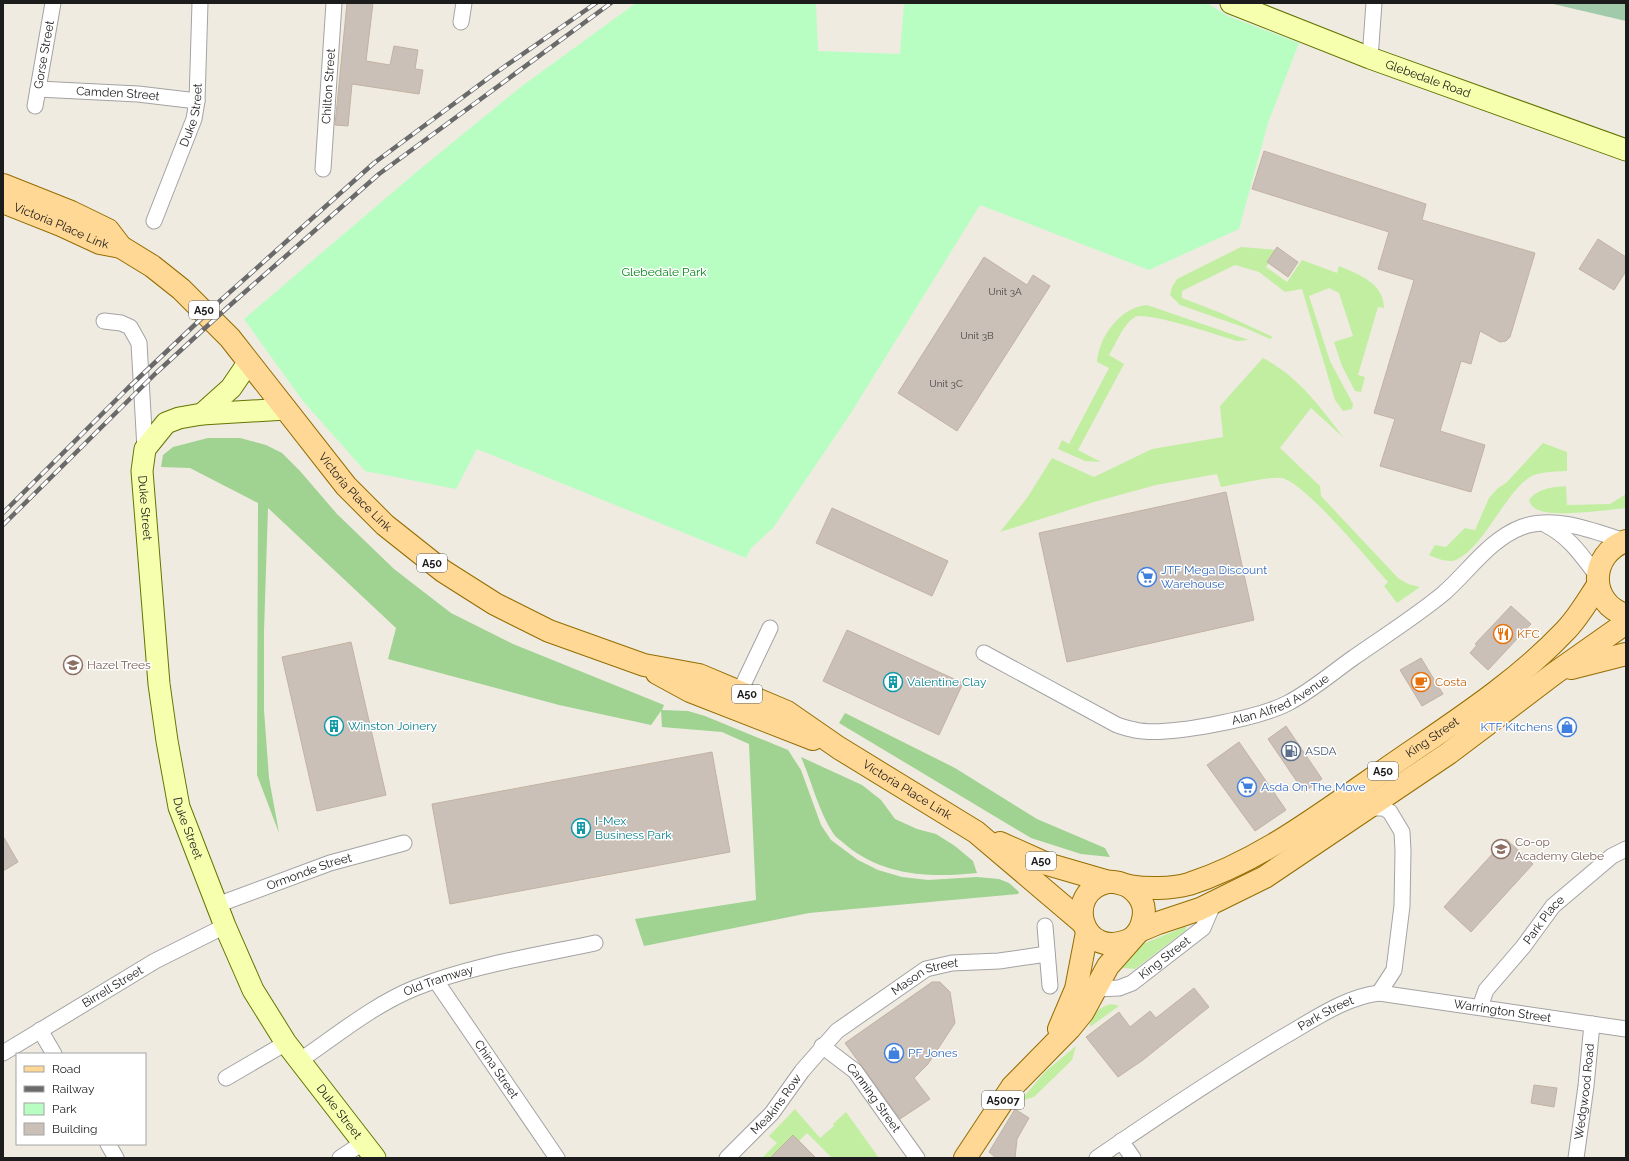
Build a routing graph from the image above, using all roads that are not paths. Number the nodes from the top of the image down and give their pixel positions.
1 (53, 3) edge
2 (200, 3) edge
3 (334, 3) edge
4 (464, 3) edge
5 (1231, 3) edge
6 (1374, 3) edge
7 (461, 22) dead end
8 (1370, 58) junction
9 (38, 89) junction
10 (198, 101) junction
11 (35, 106) dead end
12 (1626, 150) edge
13 (323, 169) dead end
14 (3, 186) edge
15 (3, 202) edge
16 (154, 221) dead end
17 (121, 247) junction
18 (104, 321) dead end
19 (248, 363) junction
20 (286, 409) junction
21 (202, 414) junction
22 (145, 449) junction
23 (1542, 523) junction
24 (1625, 541) edge
25 (1598, 581) junction
26 (1626, 615) edge
27 (1626, 623) edge
28 (770, 628) dead end
29 (984, 652) dead end
30 (1626, 654) edge
31 (644, 665) junction
32 (1555, 673) junction
33 (740, 692) junction
34 (839, 748) junction
35 (1367, 808) junction
36 (976, 832) junction
37 (404, 843) dead end
38 (1626, 849) edge
39 (1119, 884) junction
40 (1214, 902) junction
41 (217, 905) junction
42 (225, 926) junction
43 (1045, 926) dead end
44 (1085, 927) junction
45 (1135, 935) junction
46 (595, 943) dead end
47 (1047, 954) junction
48 (436, 981) junction
49 (1050, 986) dead end
50 (1096, 989) junction
51 (1379, 993) junction
52 (1480, 1007) junction
53 (1592, 1024) junction
54 (1626, 1029) edge
55 (40, 1030) junction
56 (286, 1043) junction
57 (822, 1046) junction
58 (1049, 1048) junction
59 (3, 1053) edge
60 (53, 1053) edge
61 (299, 1061) junction
62 (226, 1078) dead end
63 (1121, 1141) junction
64 (109, 1145) edge
65 (369, 1150) edge
66 (116, 1158) edge
67 (340, 1158) edge
68 (557, 1158) edge
69 (727, 1158) edge
70 (918, 1158) edge
71 (965, 1158) edge
72 (1097, 1158) edge
73 (1132, 1158) edge
74 (1576, 1158) edge

1 - 9 street, Gorse Street
2 - 10 street, Duke Street
3 - 13 street, Chilton Street
4 - 7 street
5 - 8 street, Glebedale Road
6 - 8 street
8 - 12 street, Glebedale Road
9 - 10 street, Camden Street
9 - 11 street, Gorse Street
10 - 16 street, Duke Street
14 - 17 main road, Victoria Place Link / A50
15 - 17 main road, Victoria Place Link / A50
17 - 19 main road, Victoria Place Link / A50
18 - 22 street, Duke Street
19 - 20 main road, Victoria Place Link / A50
19 - 21 street
20 - 21 street
20 - 31 main road, Victoria Place Link / A50
21 - 22 street
22 - 41 street, Duke Street
23 - 24 street, Alan Alfred Avenue
23 - 25 street
23 - 29 street, Alan Alfred Avenue
24 - 25 main road, A50
25 - 26 main road
25 - 39 main road, King Street / A50
27 - 32 main road, King Street / A50
28 - 33 street
30 - 32 main road, A50
31 - 33 main road, Victoria Place Link / A50
31 - 34 main road, Victoria Place Link / A50
32 - 35 main road, King Street / A50
33 - 34 main road, Victoria Place Link / A50
34 - 36 main road, Victoria Place Link / A50
35 - 40 main road, King Street / A50
35 - 51 street
36 - 39 main road, Victoria Place Link / A50
36 - 44 main road, Victoria Place Link / A50
37 - 41 street, Ormonde Street
38 - 52 street, Park Place
39 - 44 main road, King Street / A50
39 - 45 main road, King Street / A50
40 - 45 main road, King Street / A50
40 - 50 street, King Street
41 - 42 street, Duke Street
42 - 55 street, Birrell Street
42 - 56 street, Duke Street
43 - 47 street
44 - 45 main road, King Street / A50
44 - 58 main road, King Street / A5007
45 - 50 main road, King Street / A5007
46 - 48 street, Old Tramway
47 - 49 street
47 - 57 street, Mason Street
48 - 61 street, Old Tramway
48 - 68 street, China Street
50 - 58 main road, King Street / A5007
51 - 52 street, Warrington Street
51 - 63 street, Park Street
52 - 53 street, Warrington Street
53 - 54 street, Warrington Street
53 - 74 street, Wedgwood Road
55 - 59 street, Birrell Street
55 - 60 street
56 - 61 street, Duke Street
56 - 62 street
57 - 69 street, Meakins Row
57 - 70 street, Canning Street
58 - 71 main road, King Street / A5007
61 - 65 street, Duke Street
63 - 72 street, Park Street
63 - 73 street
64 - 66 street
65 - 67 street

